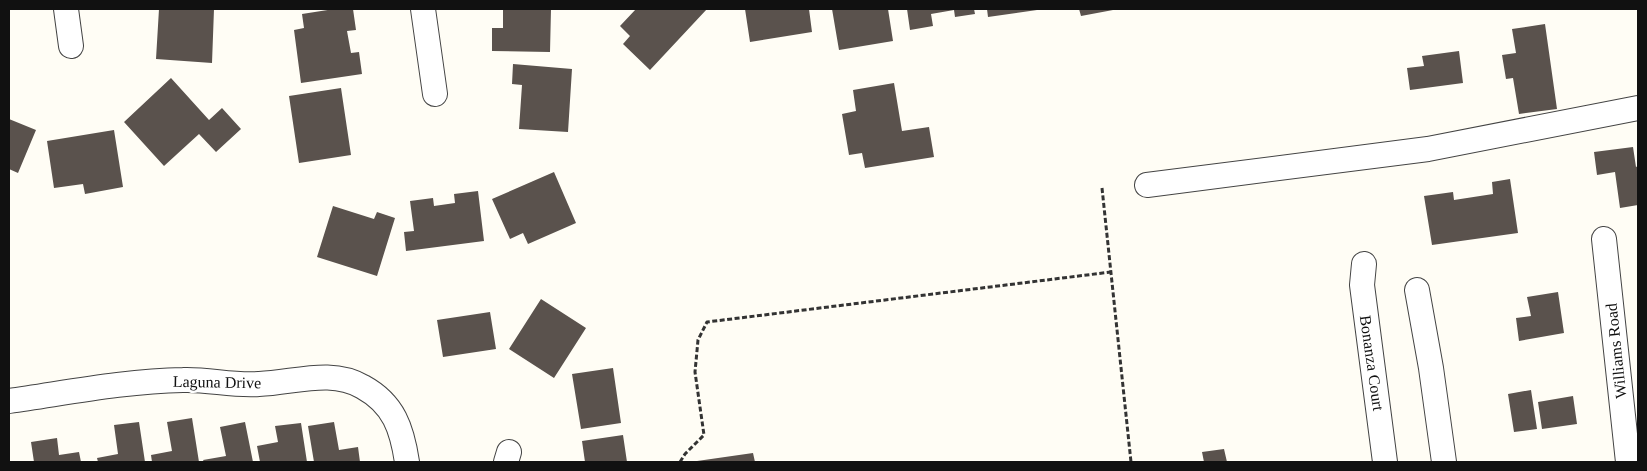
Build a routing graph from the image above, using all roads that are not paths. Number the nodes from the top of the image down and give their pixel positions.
1 (66, 9) edge
2 (423, 9) edge
3 (71, 46) dead end
4 (435, 94) dead end
5 (1638, 108) edge
6 (1147, 185) dead end
7 (1604, 239) dead end
8 (1364, 264) dead end
9 (1417, 290) dead end
10 (9, 401) edge
11 (407, 462) edge
12 (1386, 462) edge
13 (1444, 462) edge
14 (1628, 462) edge

1 - 3 street
2 - 4 street
5 - 6 street
7 - 14 street, Williams Road
8 - 12 street, Bonanza Court
9 - 13 street
10 - 11 street, Laguna Drive

